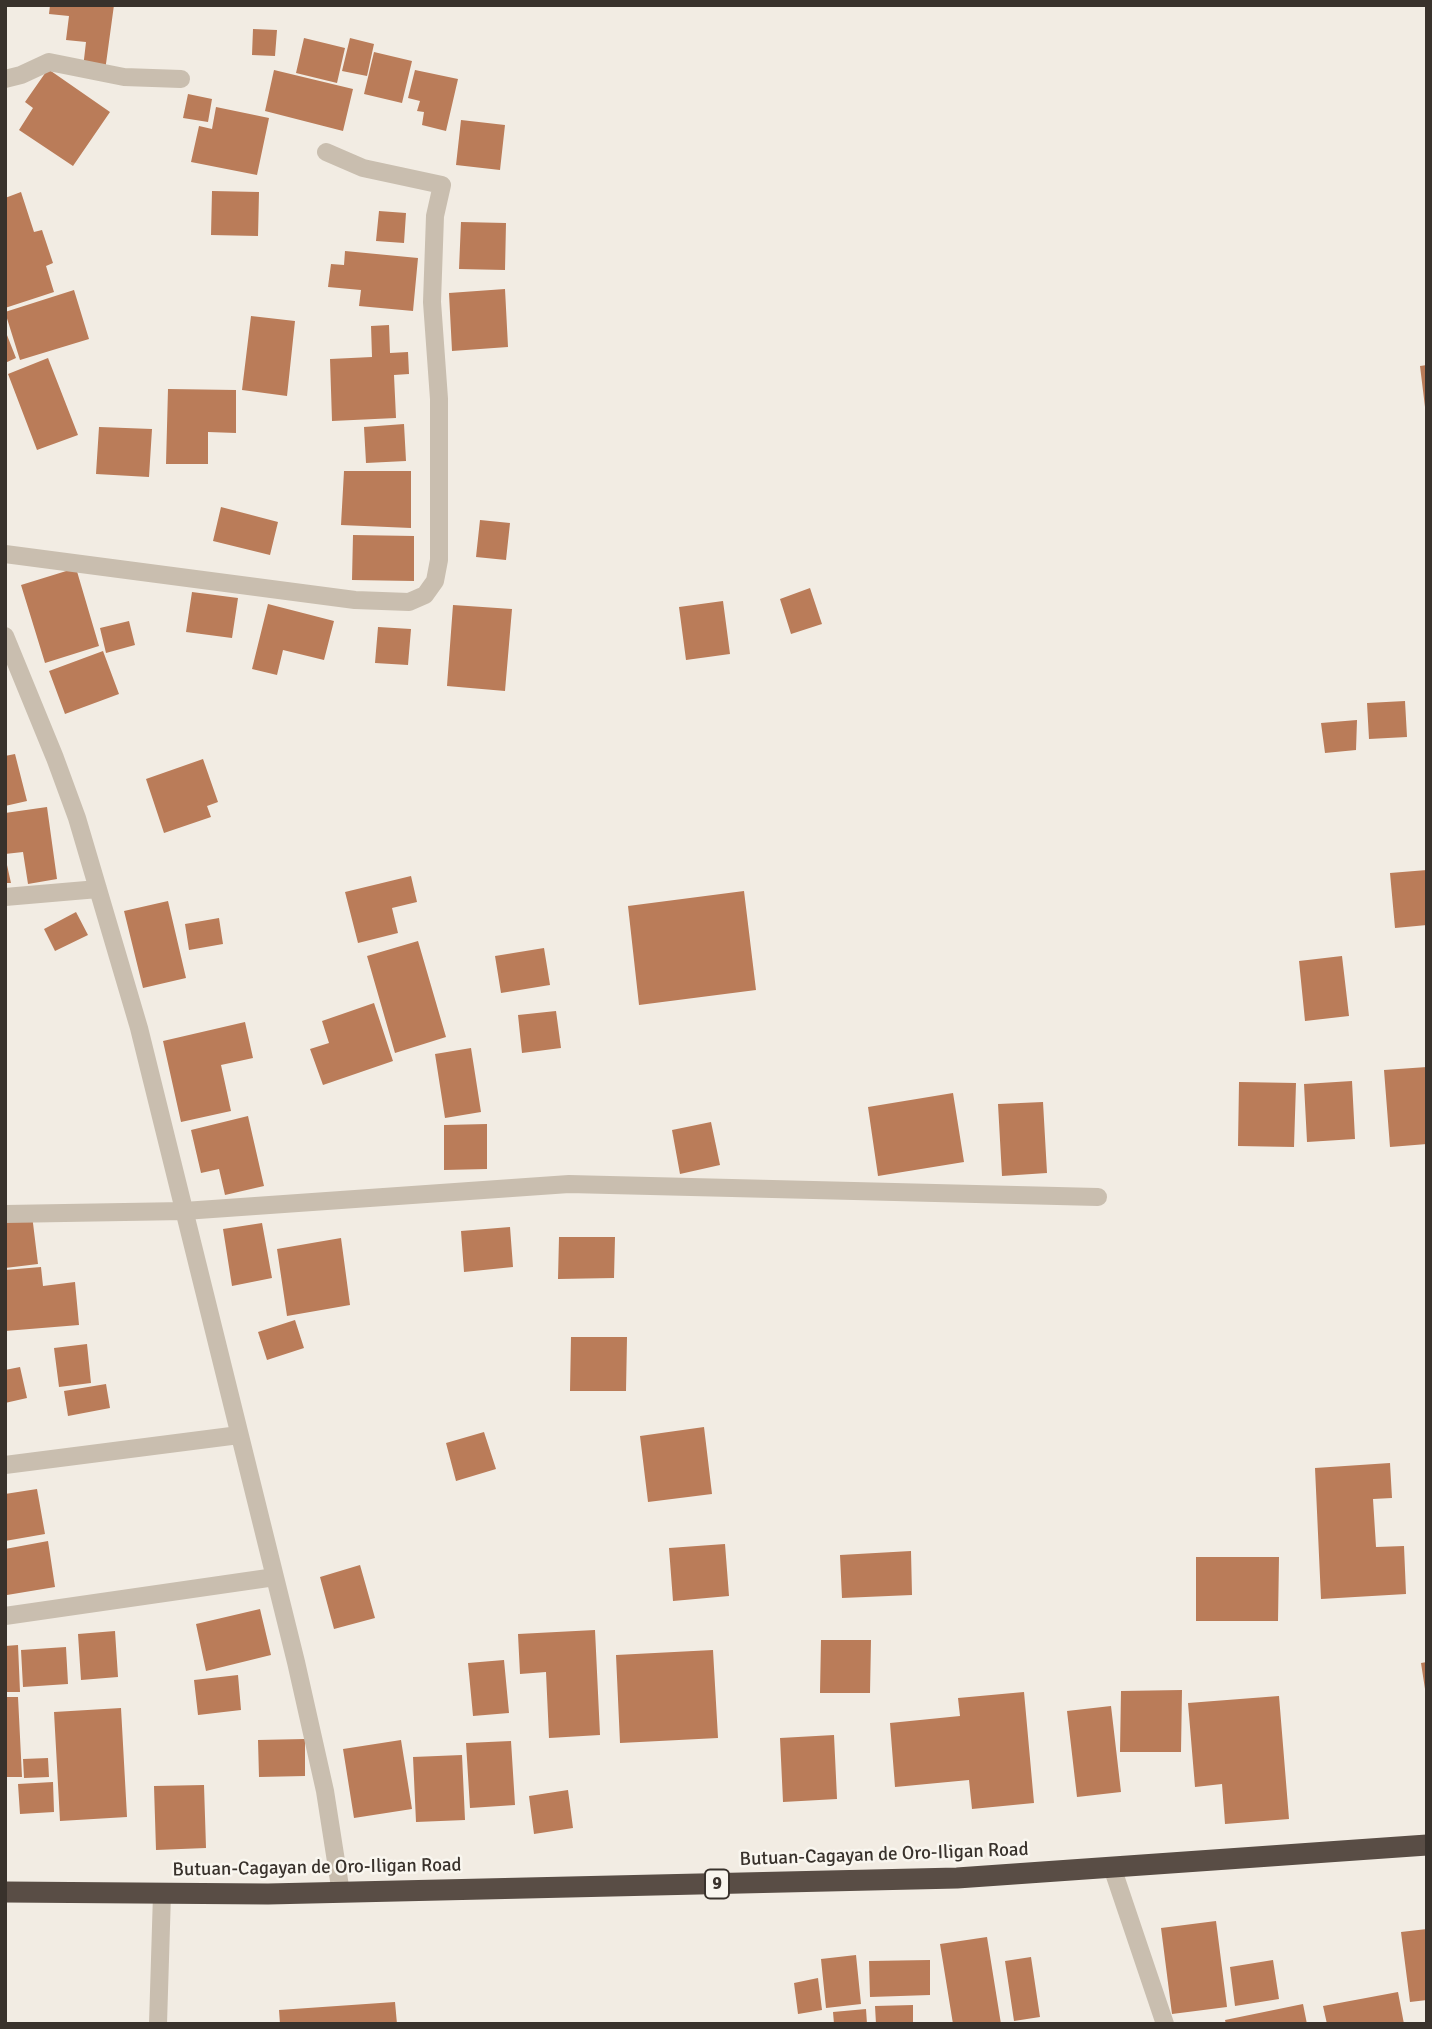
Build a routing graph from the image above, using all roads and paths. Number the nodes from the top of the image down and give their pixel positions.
1 (5, 79) edge
2 (181, 79) dead end
3 (326, 152) dead end
4 (5, 554) edge
5 (5, 636) edge
6 (98, 889) junction
7 (5, 897) edge
8 (1098, 1197) dead end
9 (184, 1211) junction
10 (5, 1214) edge
11 (239, 1435) junction
12 (5, 1465) edge
13 (275, 1577) junction
14 (5, 1616) edge
15 (1427, 1845) edge
16 (1112, 1867) junction
17 (5, 1892) edge
18 (341, 1893) junction
19 (162, 1894) junction
20 (158, 2024) edge
21 (1165, 2024) edge

1 - 2 street
3 - 4 street
5 - 6 street
6 - 7 street
6 - 9 street
8 - 9 street
9 - 10 street
9 - 11 street
11 - 12 street
11 - 13 street
13 - 14 street
13 - 18 street
15 - 16 highway, Butuan-Cagayan de Oro-Iligan Road / 9
16 - 18 highway, Butuan-Cagayan de Oro-Iligan Road / 9
16 - 21 street
17 - 19 highway, Butuan-Cagayan de Oro-Iligan Road / 9
18 - 19 highway, Butuan-Cagayan de Oro-Iligan Road / 9
19 - 20 street

